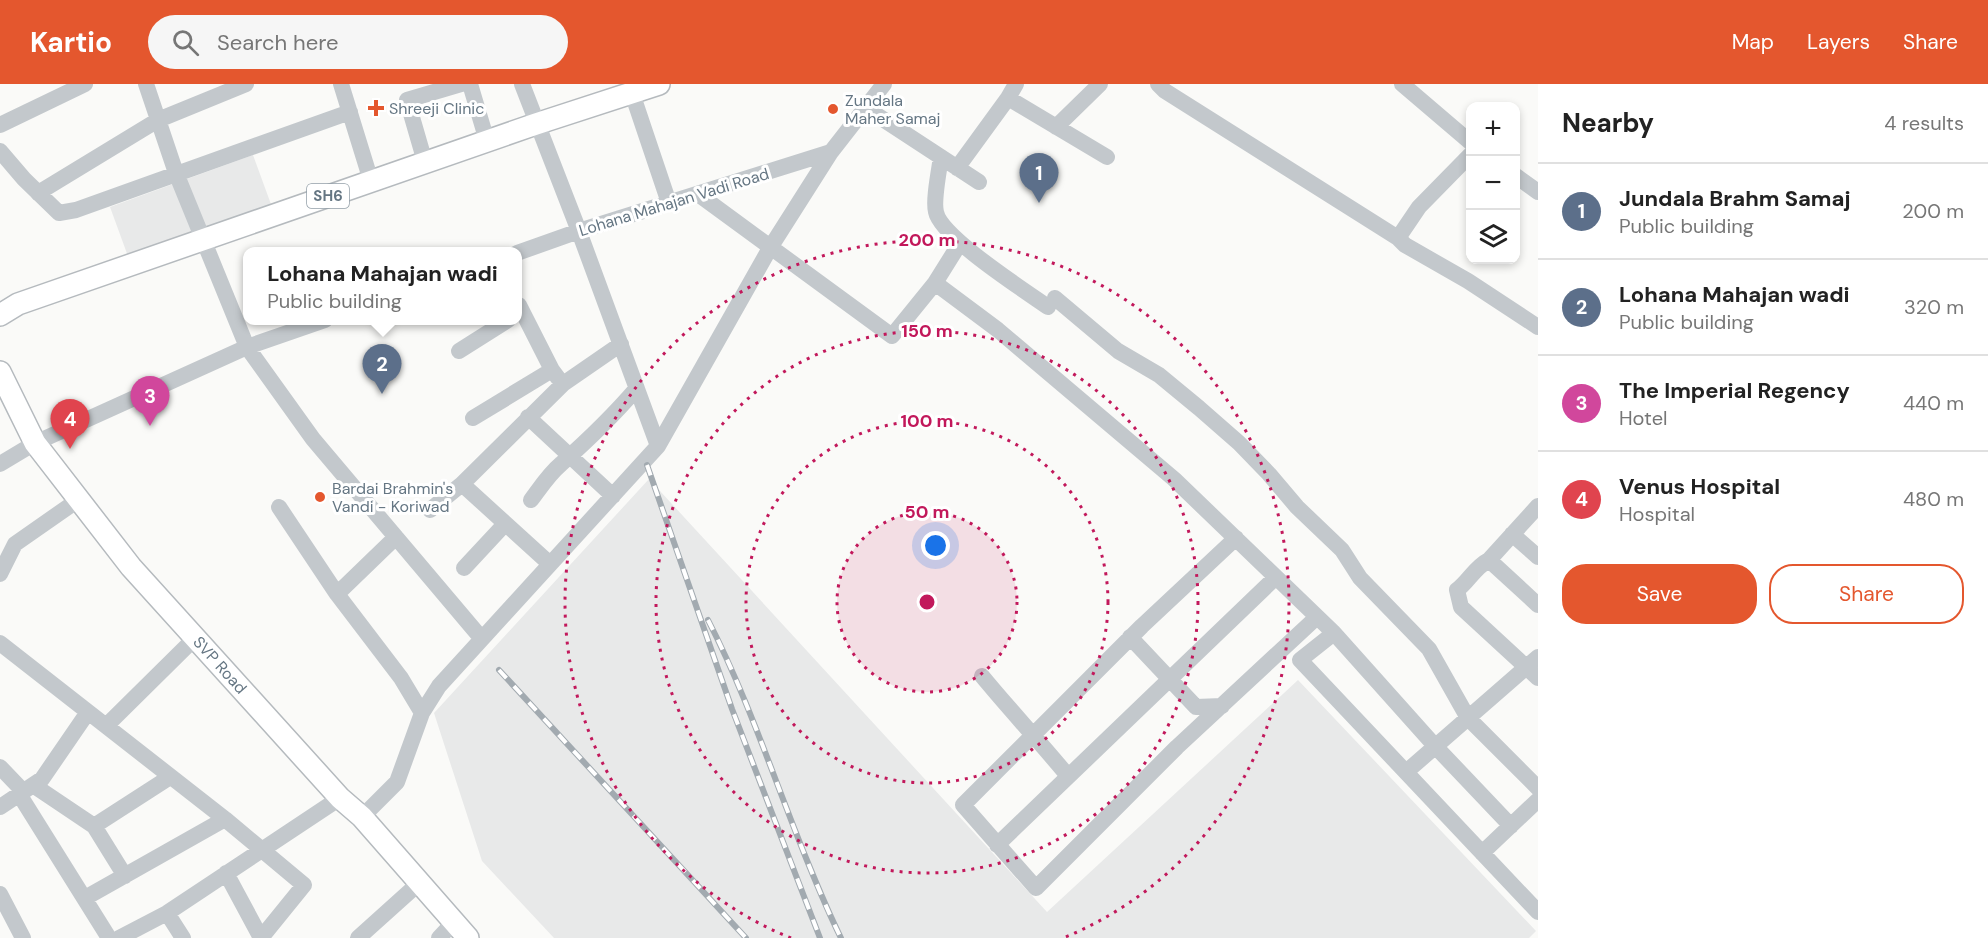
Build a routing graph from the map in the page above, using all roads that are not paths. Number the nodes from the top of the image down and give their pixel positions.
1 (85, 84) edge
2 (146, 84) edge
3 (246, 84) edge
4 (341, 84) edge
5 (461, 84) edge
6 (470, 84) edge
7 (522, 84) edge
8 (659, 84) edge
9 (884, 84) edge
10 (1100, 84) edge
11 (1158, 84) edge
12 (1402, 84) edge
13 (433, 88) edge
14 (1012, 91) edge
15 (632, 93) junction
16 (866, 108) junction
17 (350, 112) junction
18 (158, 120) junction
19 (536, 124) junction
20 (0, 126) edge
21 (1056, 127) junction
22 (1466, 139) edge
23 (487, 141) junction
24 (0, 151) edge
25 (831, 152) junction
26 (1469, 156) edge
27 (940, 157) junction
28 (1107, 157) dead end
29 (425, 162) junction
30 (957, 168) junction
31 (176, 172) junction
32 (1520, 179) edge
33 (371, 181) junction
34 (979, 182) dead end
35 (1538, 192) edge
36 (38, 193) junction
37 (698, 194) junction
38 (669, 203) junction
39 (579, 231) junction
40 (1398, 238) junction
41 (203, 240) junction
42 (960, 243) junction
43 (770, 248) junction
44 (522, 251) edge
45 (935, 284) junction
46 (0, 315) edge
47 (522, 321) edge
48 (313, 325) edge
49 (499, 325) edge
50 (1538, 327) edge
51 (621, 344) junction
52 (247, 347) junction
53 (459, 351) dead end
54 (552, 370) junction
55 (0, 372) edge
56 (563, 384) junction
57 (637, 388) junction
58 (528, 417) junction
59 (473, 418) dead end
60 (35, 442) junction
61 (658, 446) junction
62 (571, 456) junction
63 (0, 464) edge
64 (462, 484) junction
65 (613, 496) junction
66 (78, 500) junction
67 (531, 500) dead end
68 (1538, 506) edge
69 (279, 507) dead end
70 (430, 510) dead end
71 (505, 524) junction
72 (1512, 534) junction
73 (396, 537) junction
74 (1236, 538) junction
75 (1538, 557) edge
76 (1489, 560) junction
77 (550, 564) junction
78 (464, 568) dead end
79 (0, 574) edge
80 (1276, 577) junction
81 (337, 594) junction
82 (1538, 605) edge
83 (1317, 617) junction
84 (1334, 633) junction
85 (1130, 637) junction
86 (195, 638) junction
87 (482, 639) junction
88 (0, 643) edge
89 (1534, 667) edge
90 (982, 676) dead end
91 (1170, 678) junction
92 (1222, 706) junction
93 (88, 712) junction
94 (422, 713) junction
95 (1468, 718) junction
96 (106, 726) junction
97 (1033, 733) junction
98 (1435, 746) junction
99 (0, 767) edge
100 (1406, 772) junction
101 (1068, 776) junction
102 (170, 777) junction
103 (1538, 788) edge
104 (25, 790) junction
105 (340, 798) junction
106 (1538, 800) edge
107 (0, 807) edge
108 (362, 817) junction
109 (225, 819) junction
110 (94, 826) junction
111 (1511, 826) junction
112 (997, 845) junction
113 (261, 849) junction
114 (1482, 853) junction
115 (226, 873) junction
116 (125, 876) junction
117 (418, 884) junction
118 (0, 894) edge
119 (85, 898) junction
120 (1535, 904) edge
121 (167, 913) junction
122 (461, 930) edge
123 (23, 938) edge
124 (109, 938) edge
125 (120, 938) edge
126 (183, 938) edge
127 (261, 938) edge
128 (358, 938) edge
129 (439, 938) edge

1 - 20 street
2 - 18 street
3 - 18 street
4 - 17 street
5 - 13 street
6 - 23 street
7 - 19 street
8 - 15 main road, SH6
9 - 16 street
10 - 21 street
11 - 40 street
12 - 22 street
13 - 29 street
14 - 21 street
14 - 30 street
15 - 19 main road, SH6
15 - 38 street
16 - 25 street
16 - 27 street
17 - 31 street
17 - 33 street
18 - 31 street
18 - 36 street
19 - 23 main road, SH6
19 - 39 street
21 - 28 street
23 - 29 main road, SH6
24 - 36 street
25 - 37 street, Lohana Mahajan Vadi Road
25 - 43 street
26 - 40 street
27 - 30 street
27 - 42 street
29 - 33 main road, SH6
30 - 34 street
31 - 36 street
31 - 41 street
32 - 35 street
33 - 41 main road, SH6
37 - 38 street, Lohana Mahajan Vadi Road
37 - 43 street
38 - 39 street, Lohana Mahajan Vadi Road
39 - 44 street, Lohana Mahajan Vadi Road
39 - 51 street
40 - 50 street
41 - 46 main road, SH6
41 - 52 street
42 - 45 street
42 - 95 street
43 - 45 street
43 - 61 street
45 - 74 street
47 - 54 street
48 - 52 street
49 - 53 street
51 - 56 street
51 - 57 street
52 - 60 street
52 - 73 street
54 - 56 street
54 - 59 street
55 - 60 main road, SVP Road
56 - 58 street
57 - 61 street
57 - 62 street
58 - 62 street
58 - 64 street
60 - 63 street
60 - 66 main road, SVP Road
61 - 65 street
62 - 65 street
62 - 67 street
64 - 70 street
64 - 71 street
65 - 77 street
66 - 79 street
66 - 86 main road, SVP Road
68 - 72 street
69 - 81 street
71 - 77 street
71 - 78 street
72 - 75 street
72 - 76 street
73 - 81 street
73 - 87 street
74 - 80 street
74 - 85 street
76 - 82 street
76 - 89 street
77 - 87 street
80 - 83 street
80 - 91 street
81 - 94 street
83 - 84 street
83 - 92 street
84 - 98 street
84 - 100 street
85 - 91 street
85 - 97 street
86 - 96 street
86 - 105 main road, SVP Road
87 - 94 street
88 - 93 street
89 - 95 street
90 - 97 street
91 - 92 street
91 - 101 street
92 - 112 street
93 - 96 street
93 - 104 street
94 - 108 street
95 - 98 street
95 - 103 street
96 - 102 street
97 - 101 street
97 - 112 street
98 - 100 street
98 - 111 street
99 - 104 street
100 - 114 street
101 - 112 street
102 - 109 street
102 - 110 street
104 - 107 street
104 - 110 street
104 - 119 street
105 - 108 main road, SVP Road
105 - 113 street
106 - 111 street
108 - 117 main road, SVP Road
109 - 113 street
109 - 116 street
110 - 116 street
111 - 114 street
113 - 115 street
113 - 127 street
114 - 120 street
115 - 121 street
115 - 127 street
116 - 119 street
117 - 122 main road, SVP Road
117 - 128 street
118 - 123 street
119 - 124 street
121 - 125 street
121 - 126 street
122 - 129 street

